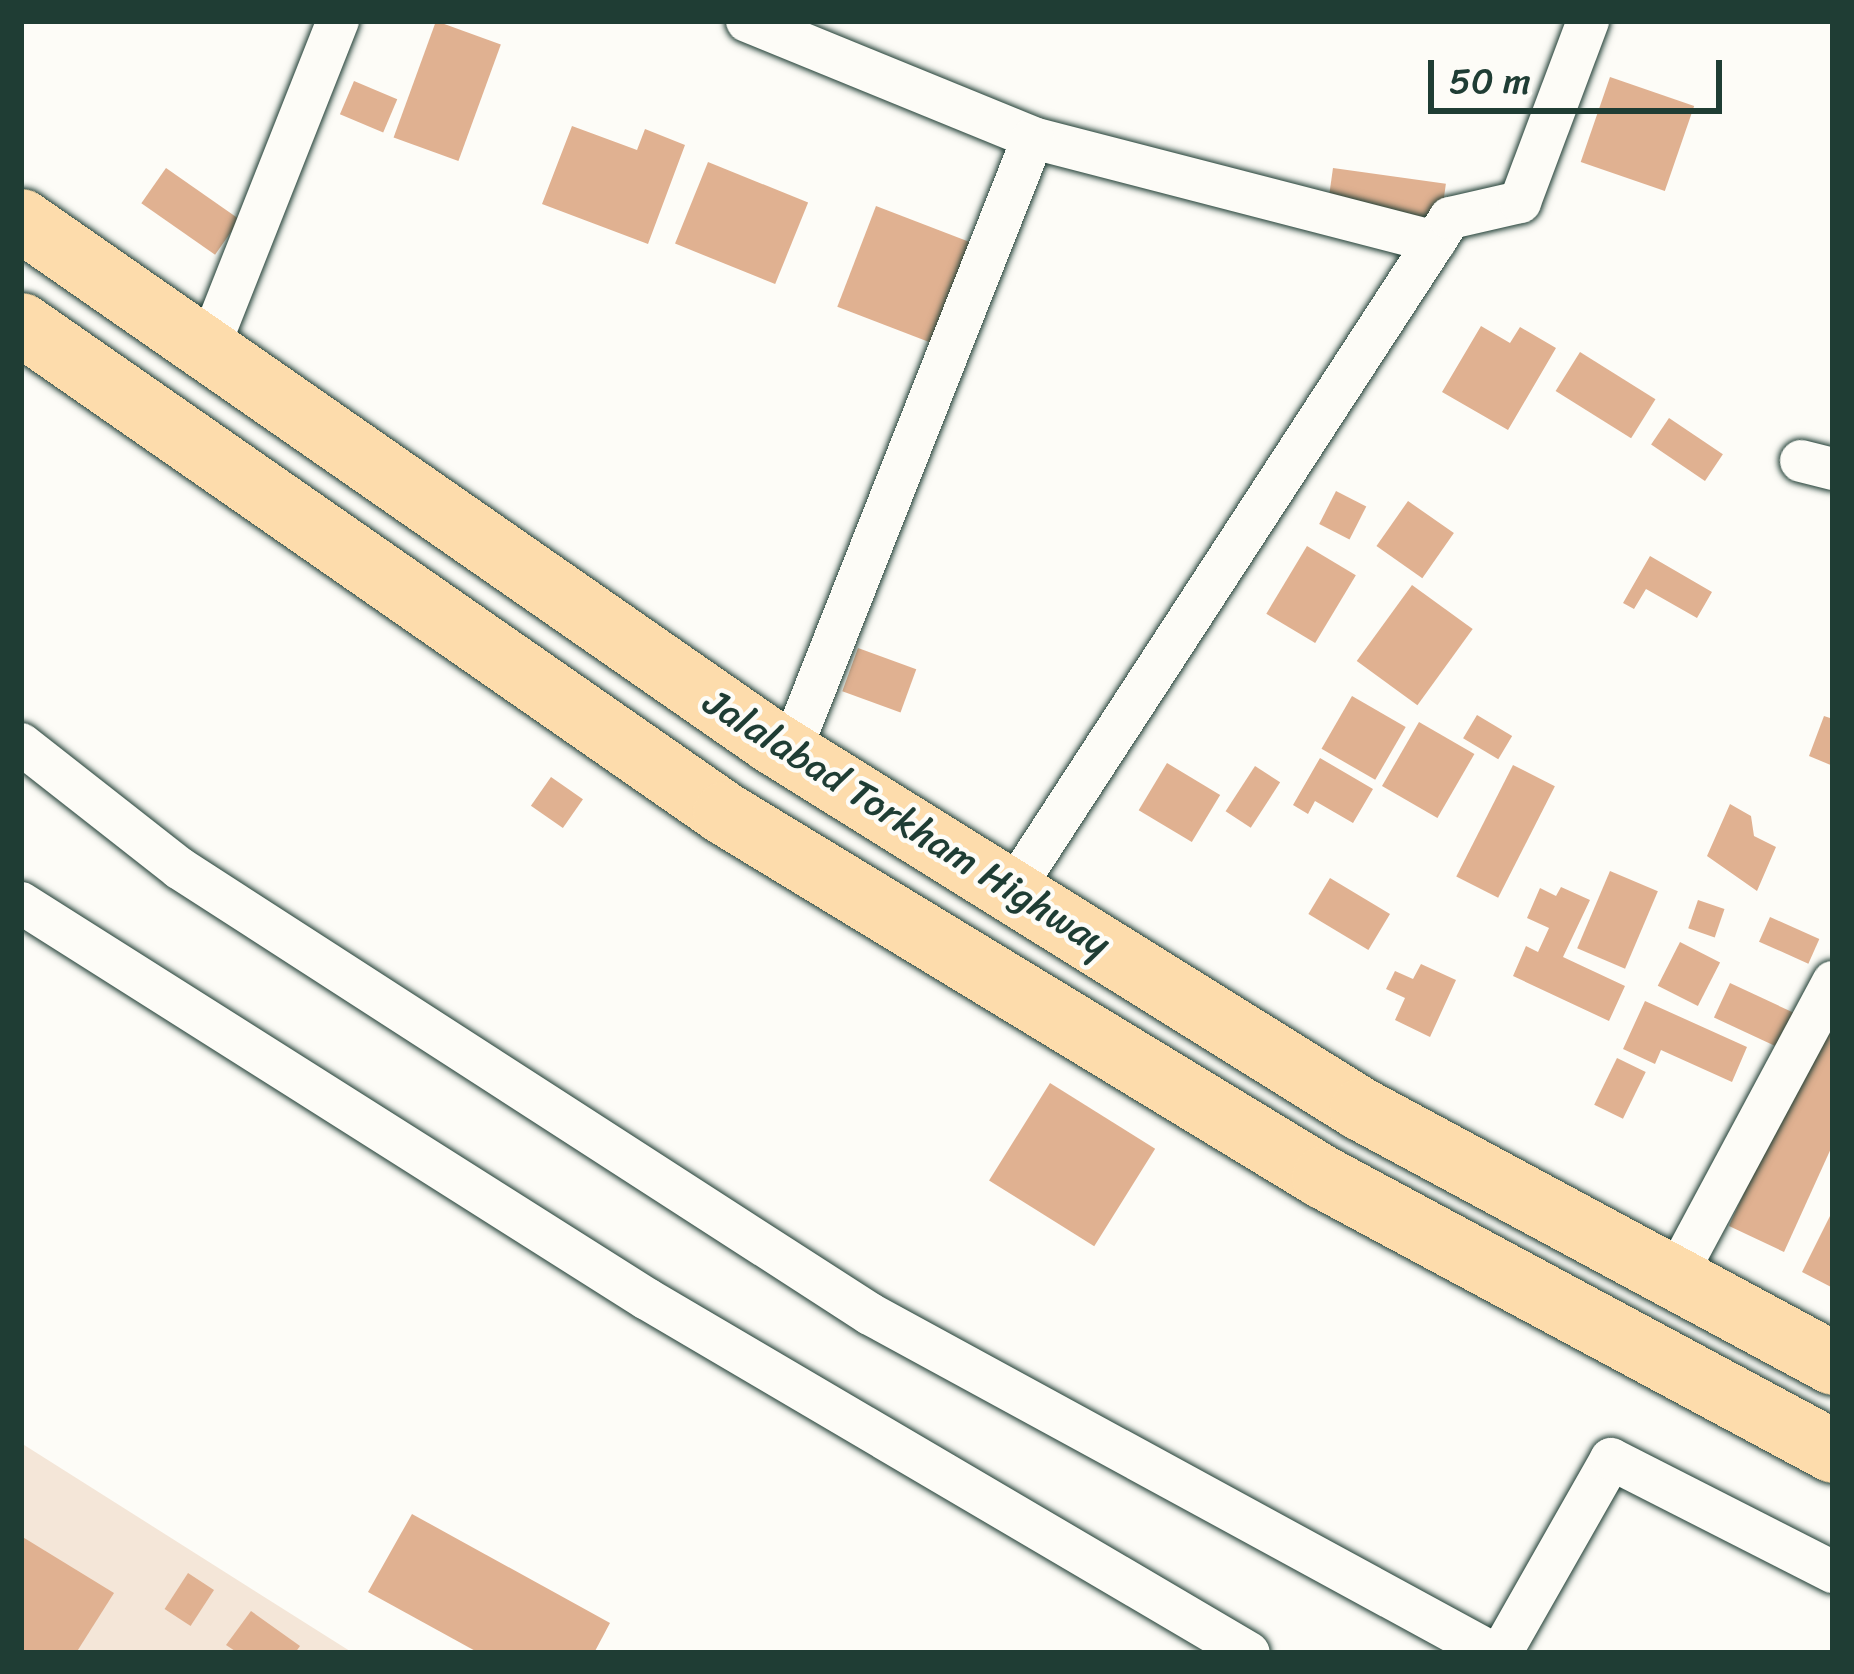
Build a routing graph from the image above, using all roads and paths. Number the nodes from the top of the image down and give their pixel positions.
1 (338, 21) edge
2 (746, 21) edge
3 (1588, 21) edge
4 (1034, 138) junction
5 (21, 220) edge
6 (1435, 242) junction
7 (21, 324) edge
8 (206, 354) junction
9 (21, 744) edge
10 (790, 752) junction
11 (1012, 891) junction
12 (21, 903) edge
13 (1833, 982) edge
14 (1675, 1277) junction
15 (1833, 1363) edge
16 (1833, 1451) edge
17 (1833, 1572) edge
18 (1249, 1653) edge
19 (1492, 1653) edge
20 (1501, 1653) edge

1 - 8 street
2 - 4 street
3 - 6 street
4 - 6 street
4 - 10 street
5 - 8 highway, Jalalabad Torkham Highway
6 - 11 street
7 - 16 highway
8 - 10 highway, Jalalabad Torkham Highway
9 - 19 street
10 - 11 highway, Jalalabad Torkham Highway
11 - 14 highway, Jalalabad Torkham Highway
12 - 18 street
13 - 14 street
14 - 15 highway, Jalalabad Torkham Highway
17 - 20 street

